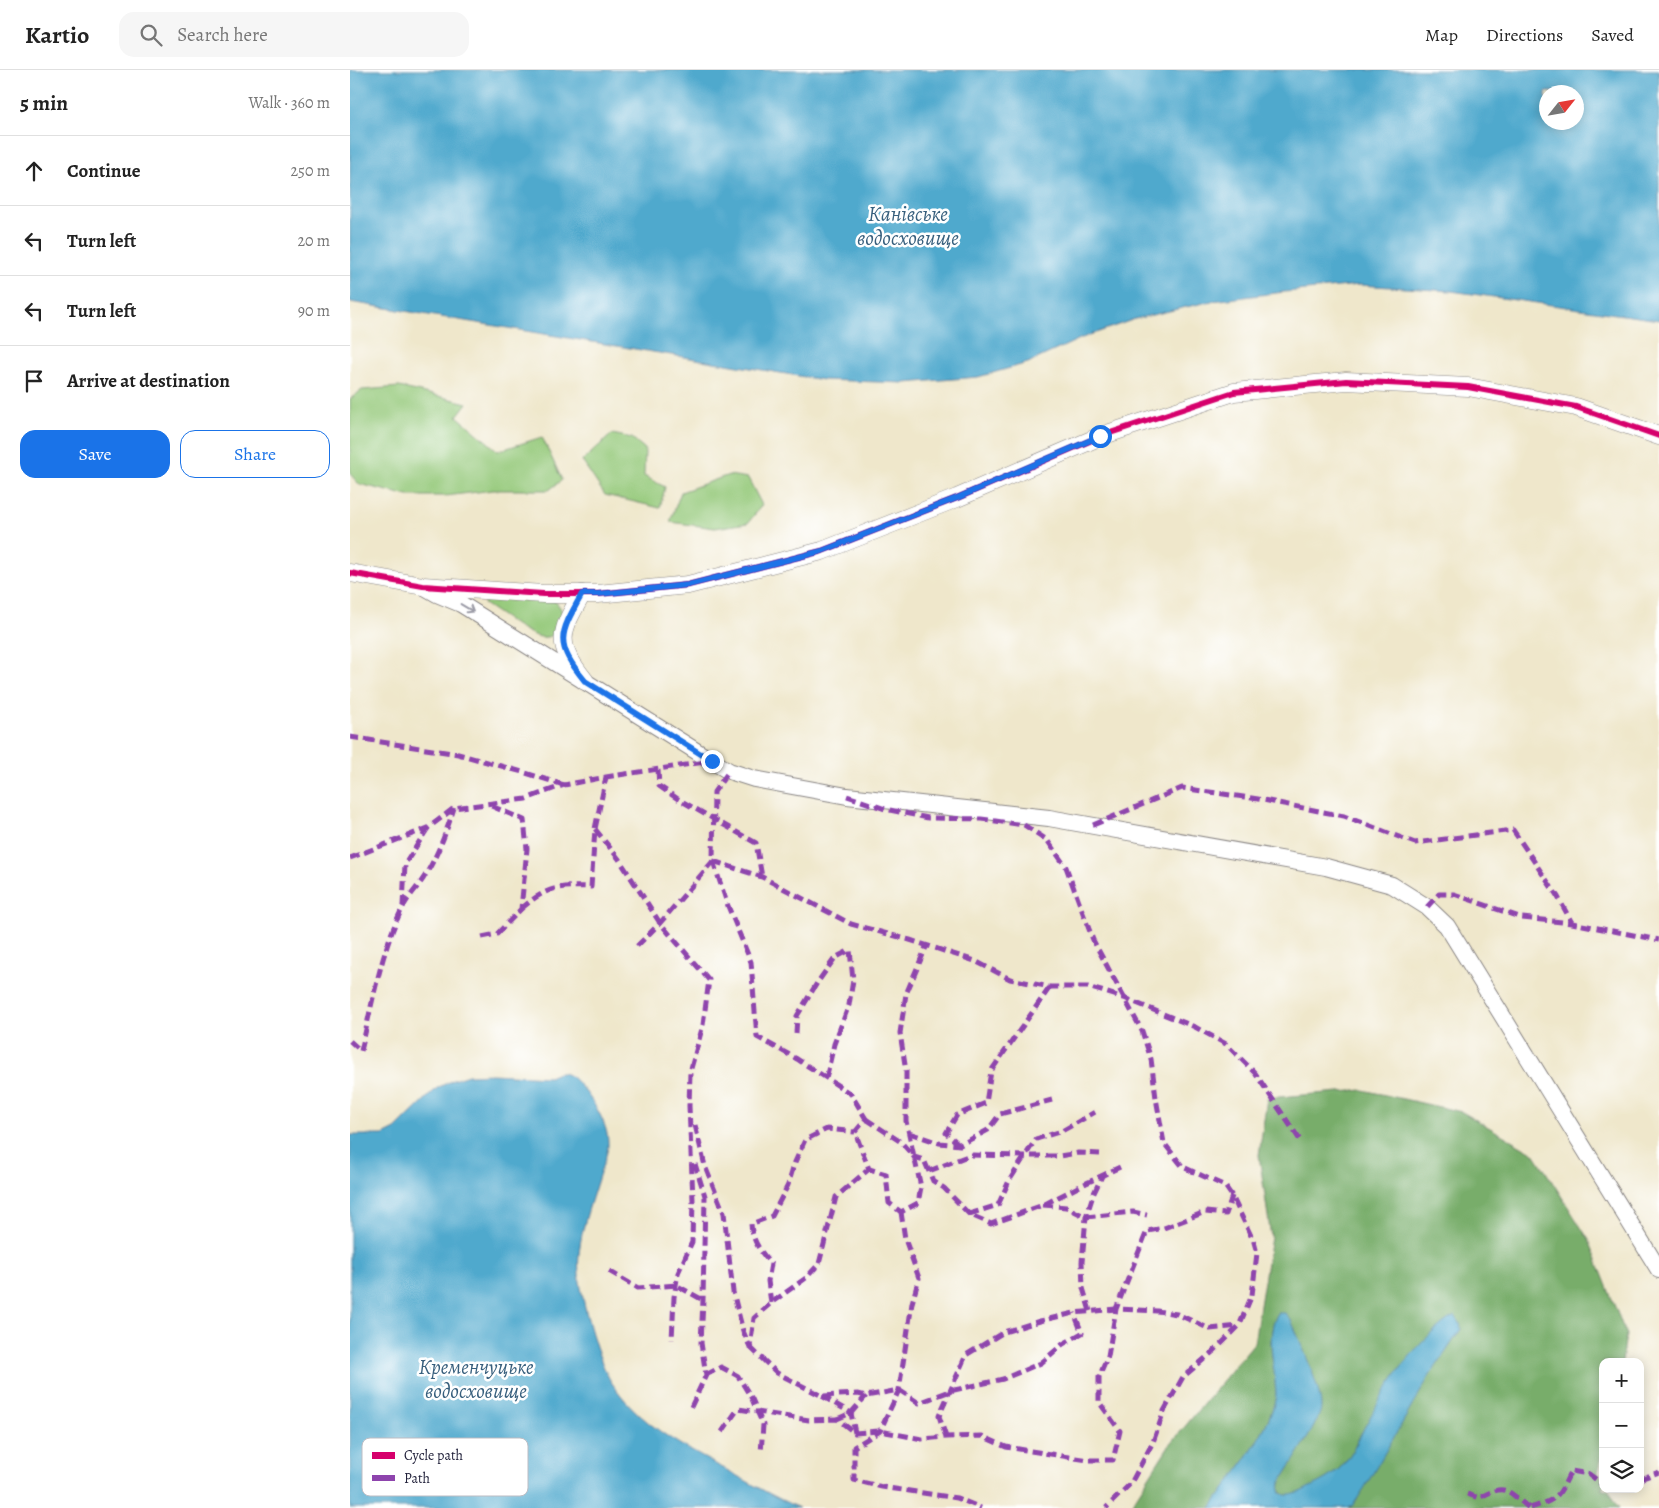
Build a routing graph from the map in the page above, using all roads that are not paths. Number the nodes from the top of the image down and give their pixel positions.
1 (1659, 436) edge
2 (350, 573) edge
3 (423, 586) junction
4 (582, 594) junction
5 (585, 681) junction
6 (1659, 1270) edge

1 - 4 main road
2 - 3 main road
3 - 4 main road
3 -> 5 main road
4 - 5 main road
5 - 6 main road

